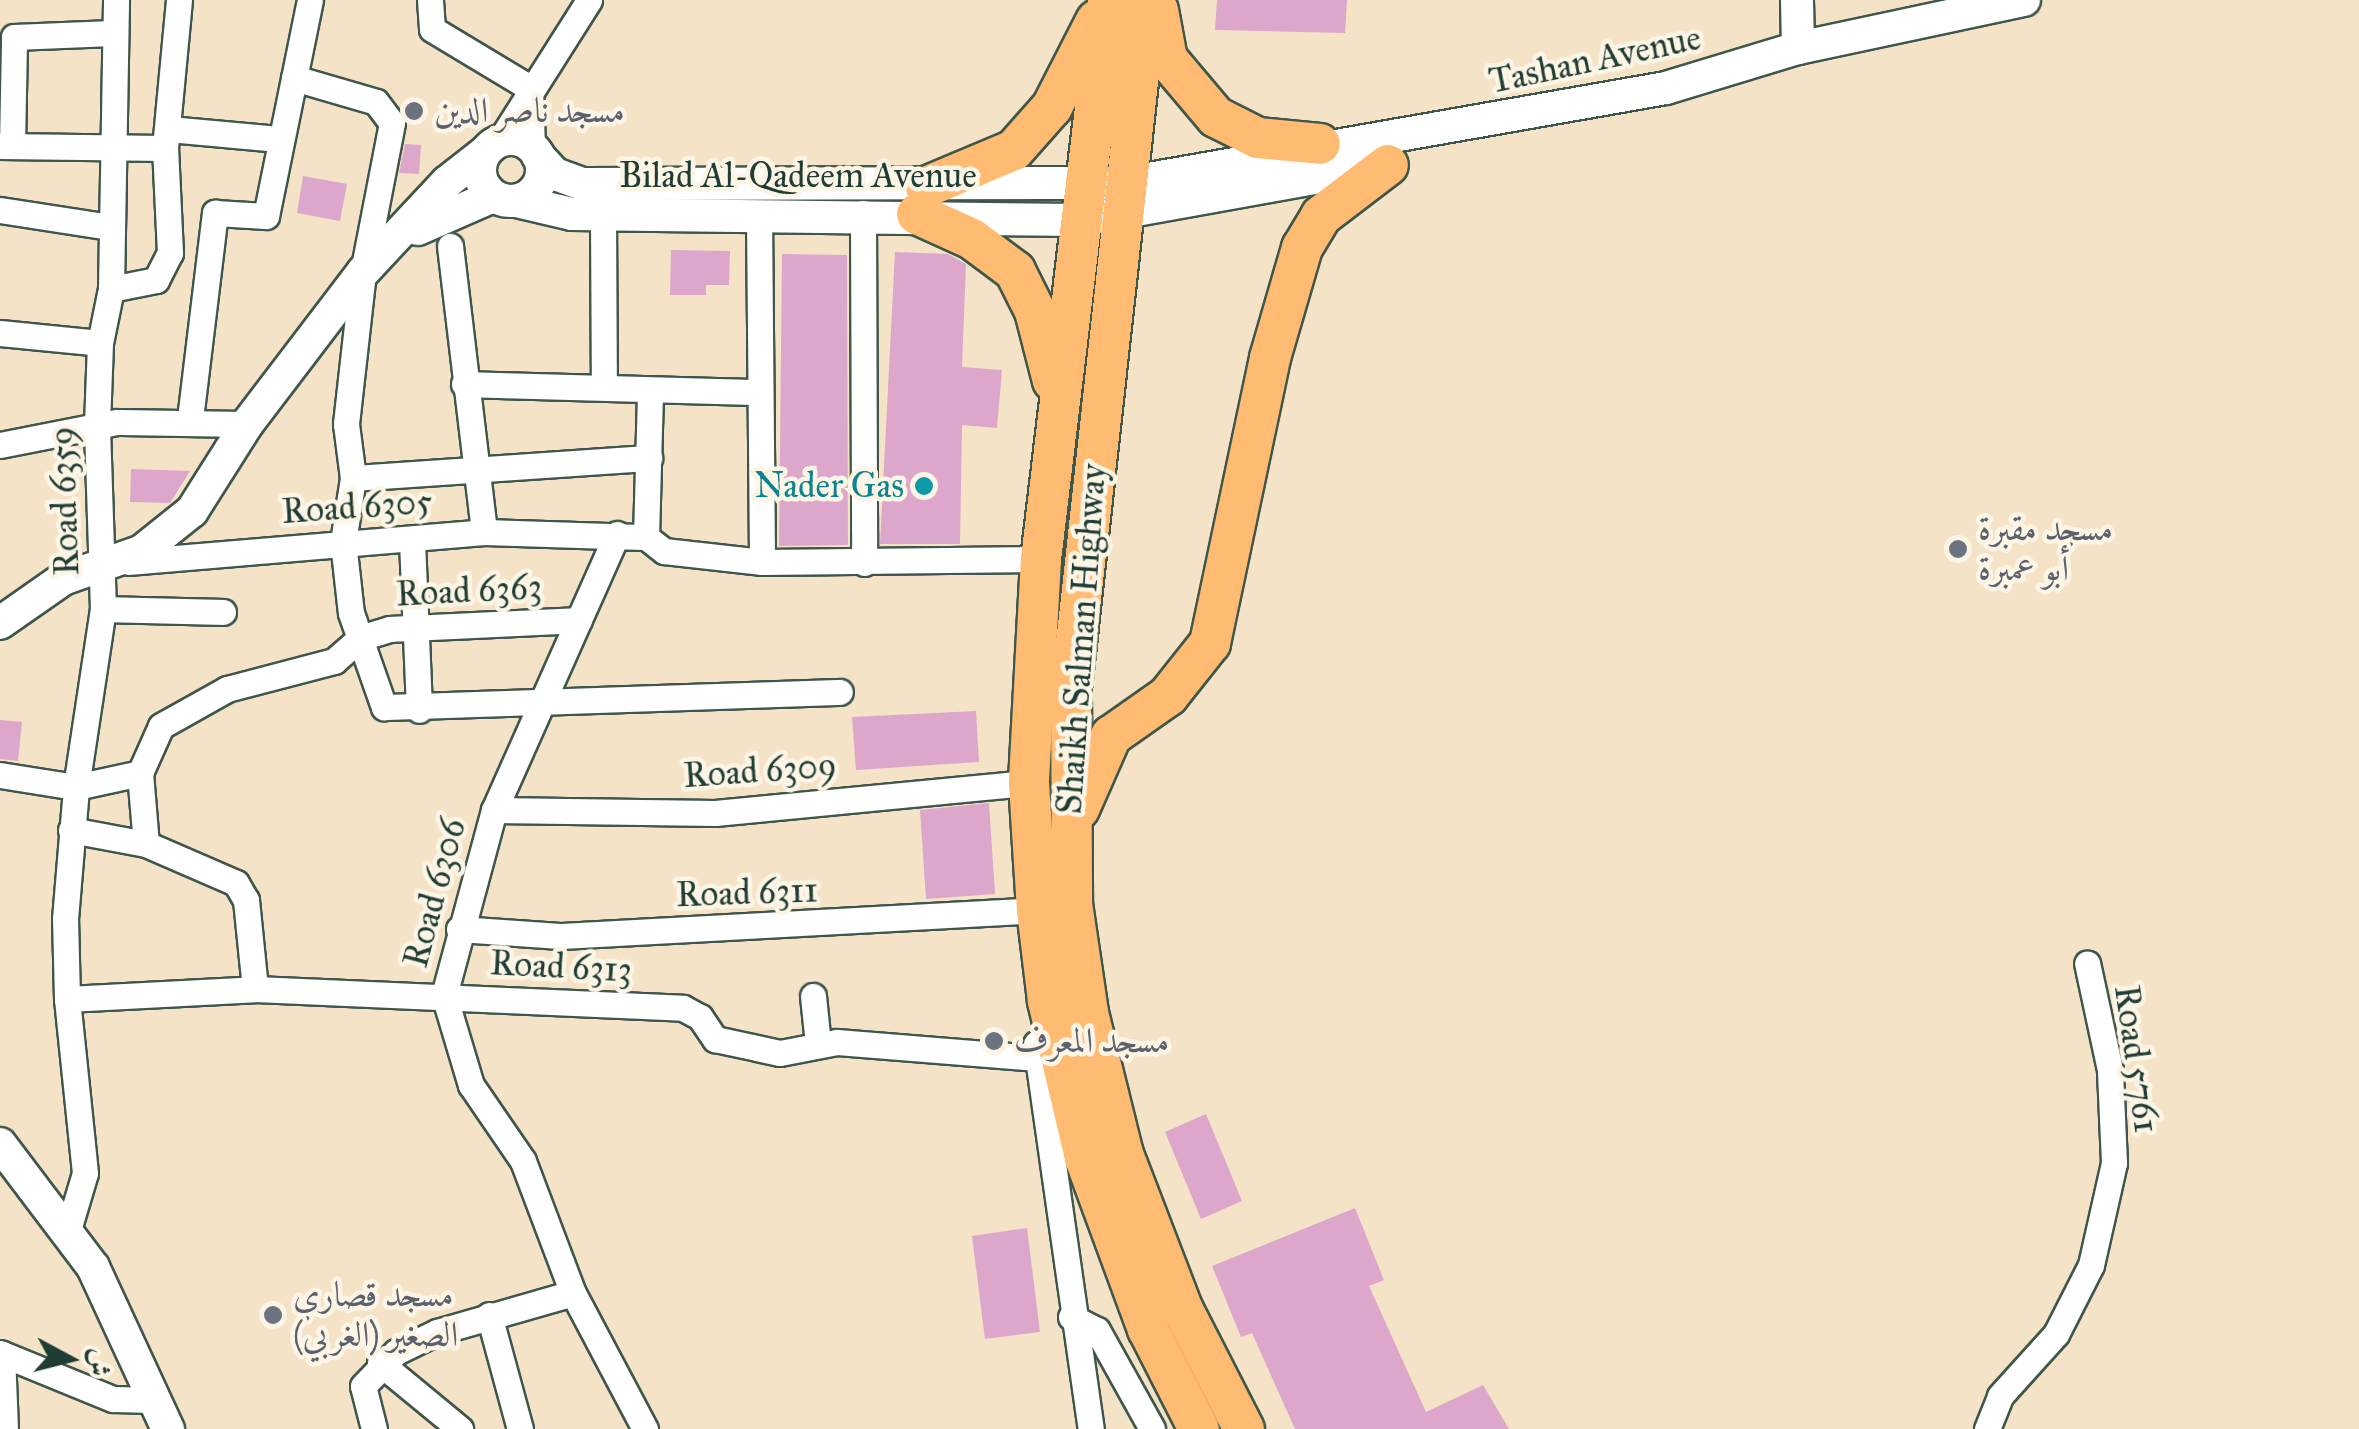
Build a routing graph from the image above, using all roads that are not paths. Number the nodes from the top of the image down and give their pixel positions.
1 (116, 0) edge
2 (179, 0) edge
3 (310, 0) edge
4 (589, 0) edge
5 (1107, 0) edge
6 (1147, 0) edge
7 (1156, 0) edge
8 (1797, 0) edge
9 (2024, 0) edge
10 (428, 8) edge
11 (112, 33) junction
12 (1798, 48) junction
13 (294, 78) junction
14 (530, 88) junction
15 (1474, 126) junction
16 (167, 139) junction
17 (279, 139) junction
18 (1320, 144) junction
19 (6, 146) edge
20 (492, 148) junction
21 (114, 151) junction
22 (535, 152) junction
23 (1388, 164) junction
24 (504, 198) junction
25 (1124, 200) junction
26 (921, 201) junction
27 (1083, 203) junction
28 (0, 210) edge
29 (863, 213) junction
30 (759, 214) junction
31 (603, 215) junction
32 (110, 227) junction
33 (450, 246) dead end
34 (170, 253) junction
35 (206, 259) junction
36 (364, 272) junction
37 (111, 289) junction
38 (0, 333) edge
39 (100, 344) junction
40 (464, 384) junction
41 (604, 387) junction
42 (650, 390) junction
43 (760, 392) junction
44 (1058, 403) junction
45 (190, 418) junction
46 (247, 424) junction
47 (97, 425) junction
48 (0, 445) edge
49 (649, 458) junction
50 (478, 468) junction
51 (353, 478) junction
52 (484, 532) junction
53 (617, 534) junction
54 (646, 537) junction
55 (412, 541) junction
56 (343, 542) junction
57 (1041, 559) junction
58 (762, 562) junction
59 (103, 564) junction
60 (864, 564) junction
61 (102, 609) junction
62 (4, 610) edge
63 (224, 612) dead end
64 (579, 620) junction
65 (418, 624) junction
66 (360, 638) junction
67 (840, 692) dead end
68 (540, 701) junction
69 (419, 710) junction
70 (140, 773) junction
71 (0, 775) edge
72 (1029, 784) junction
73 (76, 786) junction
74 (494, 810) junction
75 (71, 830) junction
76 (146, 844) junction
77 (1070, 858) junction
78 (1037, 910) junction
79 (459, 929) junction
80 (2088, 963) dead end
81 (255, 988) junction
82 (444, 995) junction
83 (813, 996) dead end
84 (66, 999) junction
85 (1048, 1001) junction
86 (818, 1044) junction
87 (1034, 1058) junction
88 (0, 1144) edge
89 (68, 1230) junction
90 (573, 1293) junction
91 (489, 1315) junction
92 (1071, 1317) junction
93 (1, 1354) edge
94 (380, 1363) junction
95 (1130, 1394) junction
96 (1086, 1403) junction
97 (161, 1414) edge
98 (5, 1429) edge
99 (374, 1429) edge
100 (460, 1429) edge
101 (520, 1429) edge
102 (644, 1429) edge
103 (1090, 1429) edge
104 (1152, 1429) edge
105 (1199, 1429) edge
106 (1244, 1429) edge
107 (1987, 1429) edge

1 - 11 street, Road 6359
2 - 16 street
3 - 13 street
4 - 14 street
5 - 26 main road
5 - 27 main road, Shaikh Salman Highway
6 - 25 main road, Shaikh Salman Highway
7 - 18 main road
8 - 12 street
9 - 12 street, Tashan Avenue
10 - 14 street
11 - 19 street
11 - 21 street, Road 6359
12 - 15 street, Tashan Avenue
13 - 17 street
13 - 36 street
14 - 20 street
14 - 22 street
15 - 18 street, Tashan Avenue
15 - 23 street, Tashan Avenue
16 - 17 street
16 - 21 street
16 - 34 street
17 - 35 street
18 - 25 street, Tashan Avenue
19 - 21 street
20 - 22 street
20 - 24 street
20 - 36 street
21 - 32 street, Road 6359
22 - 24 street
22 - 26 street, Bilad Al-Qadeem Avenue
23 - 25 street, Tashan Avenue
23 - 77 main road
24 - 31 street, Bilad Al-Qadeem Avenue
24 - 36 street
25 - 27 street, Tashan Avenue
25 - 77 main road, Shaikh Salman Highway
26 - 27 street, Bilad Al-Qadeem Avenue
26 - 29 street, Bilad Al-Qadeem Avenue
26 - 44 main road
27 - 44 main road, Shaikh Salman Highway
28 - 32 street
29 - 30 street, Bilad Al-Qadeem Avenue
29 - 60 street
30 - 31 street, Bilad Al-Qadeem Avenue
30 - 43 street
31 - 41 street
32 - 37 street, Road 6359
33 - 40 street
34 - 35 street
34 - 37 street
35 - 45 street
36 - 46 street
36 - 51 street
37 - 39 street, Road 6359
38 - 39 street
39 - 47 street, Road 6359
40 - 41 street
40 - 50 street
41 - 42 street
42 - 43 street
42 - 49 street
43 - 58 street
44 - 57 main road, Shaikh Salman Highway
45 - 46 street
45 - 47 street
46 - 59 street
47 - 48 street
47 - 59 street, Road 6359
49 - 50 street
49 - 54 street
50 - 51 street
50 - 52 street
51 - 56 street
52 - 53 street, Road 6305
52 - 55 street, Road 6305
53 - 54 street, Road 6305
53 - 64 street, Road 6306
54 - 58 street
55 - 56 street, Road 6305
55 - 65 street
56 - 59 street, Road 6305
56 - 66 street
57 - 60 street
57 - 72 main road, Shaikh Salman Highway
58 - 60 street
59 - 61 street, Road 6359
59 - 62 street
61 - 63 street
61 - 73 street, Road 6359
64 - 65 street, Road 6363
64 - 68 street, Road 6306
65 - 66 street, Road 6363
65 - 69 street
66 - 69 street
66 - 70 street, Road 6363
67 - 68 street
68 - 69 street
68 - 74 street, Road 6306
70 - 73 street
70 - 76 street
71 - 73 street
72 - 74 street, Road 6309
72 - 78 main road, Shaikh Salman Highway
73 - 75 street, Road 6359
74 - 79 street, Road 6306
75 - 76 street
75 - 84 street, Road 6359
76 - 81 street
77 - 106 main road, Shaikh Salman Highway
78 - 79 street, Road 6311
78 - 85 main road, Shaikh Salman Highway
79 - 82 street, Road 6306
80 - 107 street, Road 5761
81 - 82 street, Road 6313
81 - 84 street, Road 6313
82 - 86 street, Road 6313
82 - 90 street, Road 6306
83 - 86 street
84 - 89 street, Road 6359
85 - 87 street
85 - 105 main road, Shaikh Salman Highway
86 - 87 street, Road 6313
87 - 92 street
88 - 89 street
89 - 97 street
90 - 91 street
90 - 102 street, Road 6306
91 - 94 street
91 - 101 street
92 - 95 street
92 - 96 street
93 - 97 street
93 - 98 street
94 - 99 street
94 - 100 street
95 - 96 street
95 - 104 street
96 - 103 street

